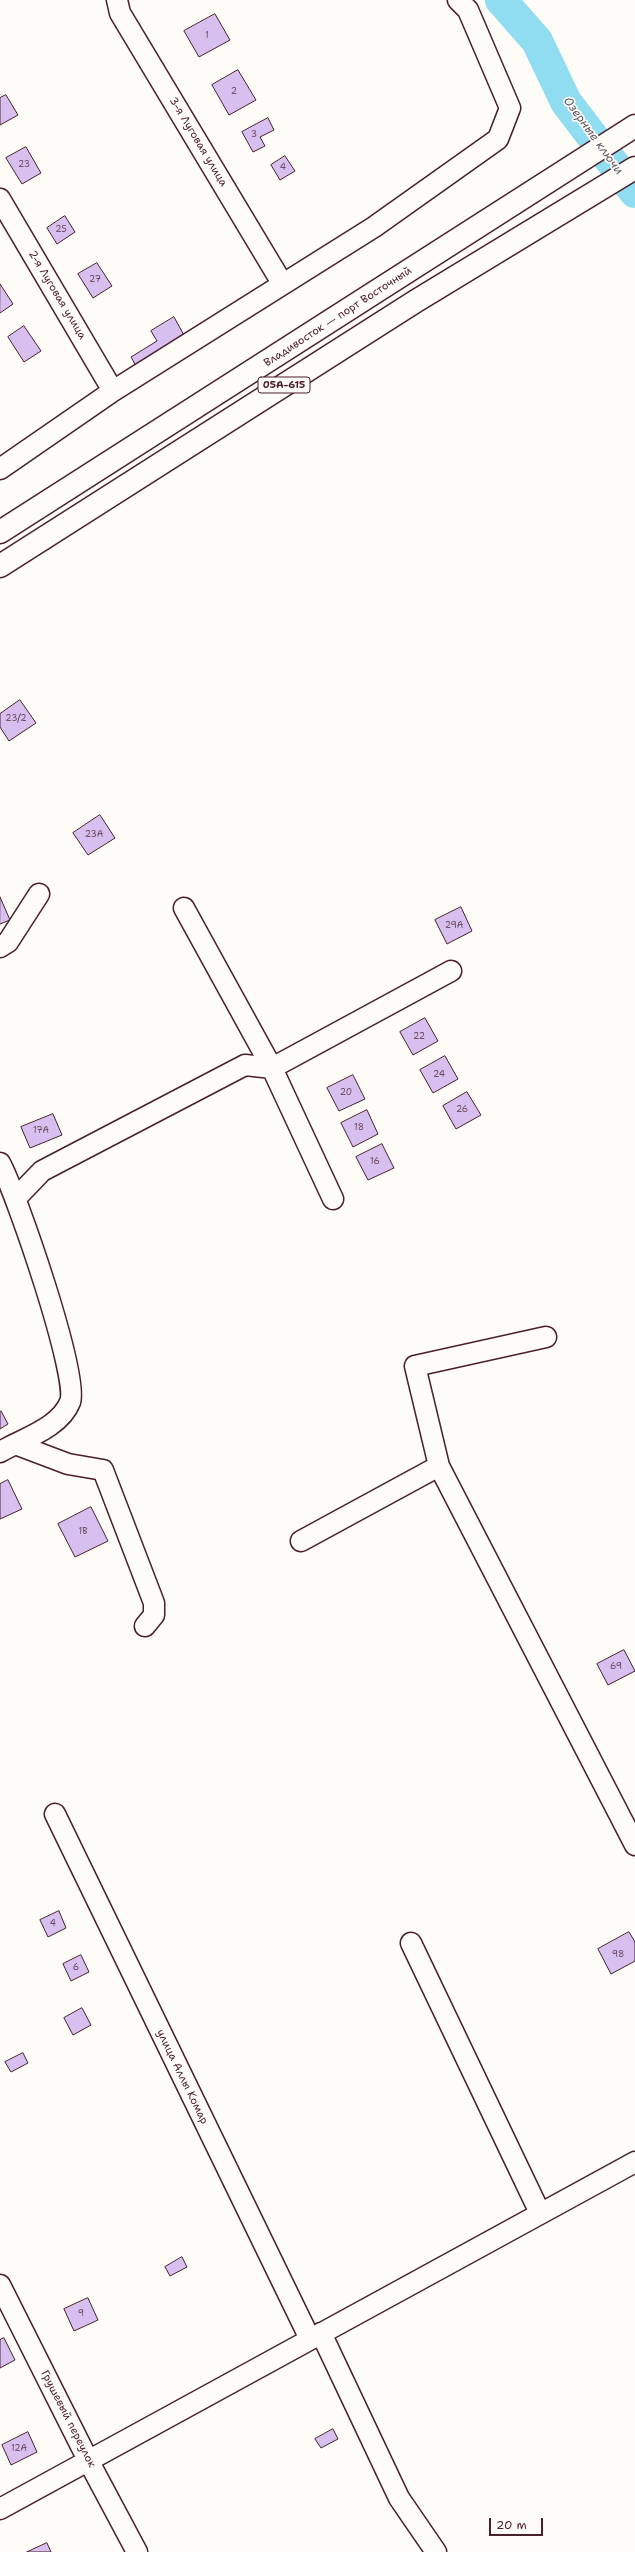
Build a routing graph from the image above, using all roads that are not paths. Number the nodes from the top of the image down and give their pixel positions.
1 (117, 0) edge
2 (458, 0) edge
3 (633, 128) edge
4 (635, 168) edge
5 (0, 199) edge
6 (282, 283) junction
7 (113, 391) junction
8 (0, 469) edge
9 (0, 532) edge
10 (0, 566) edge
11 (39, 894) dead end
12 (184, 908) dead end
13 (0, 947) edge
14 (451, 970) dead end
15 (272, 1068) junction
16 (0, 1163) edge
17 (16, 1198) junction
18 (333, 1199) dead end
19 (546, 1337) dead end
20 (7, 1448) edge
21 (439, 1466) junction
22 (300, 1541) dead end
23 (145, 1626) dead end
24 (55, 1814) dead end
25 (635, 1845) edge
26 (411, 1943) dead end
27 (635, 2162) edge
28 (540, 2213) junction
29 (0, 2285) edge
30 (316, 2336) junction
31 (89, 2462) junction
32 (0, 2509) edge
33 (138, 2552) edge
34 (436, 2552) edge

1 - 6 street, 3-я Луговая улица
2 - 6 street
3 - 9 highway, Владивосток — порт Восточный / 05А-615
4 - 10 highway, 05А-615
5 - 7 street, 2-я Луговая улица
6 - 7 street
7 - 8 street
11 - 13 street
12 - 15 street
14 - 15 street
15 - 17 street
15 - 18 street
16 - 17 street
17 - 20 street
19 - 21 street
20 - 23 street
21 - 22 street
21 - 25 street
24 - 30 street, улица Аллы Комар
26 - 28 street
27 - 28 street
28 - 30 street
29 - 31 street, Грушевый переулок
30 - 31 street
30 - 34 street, улица Аллы Комар
31 - 32 street
31 - 33 street, Грушевый переулок

